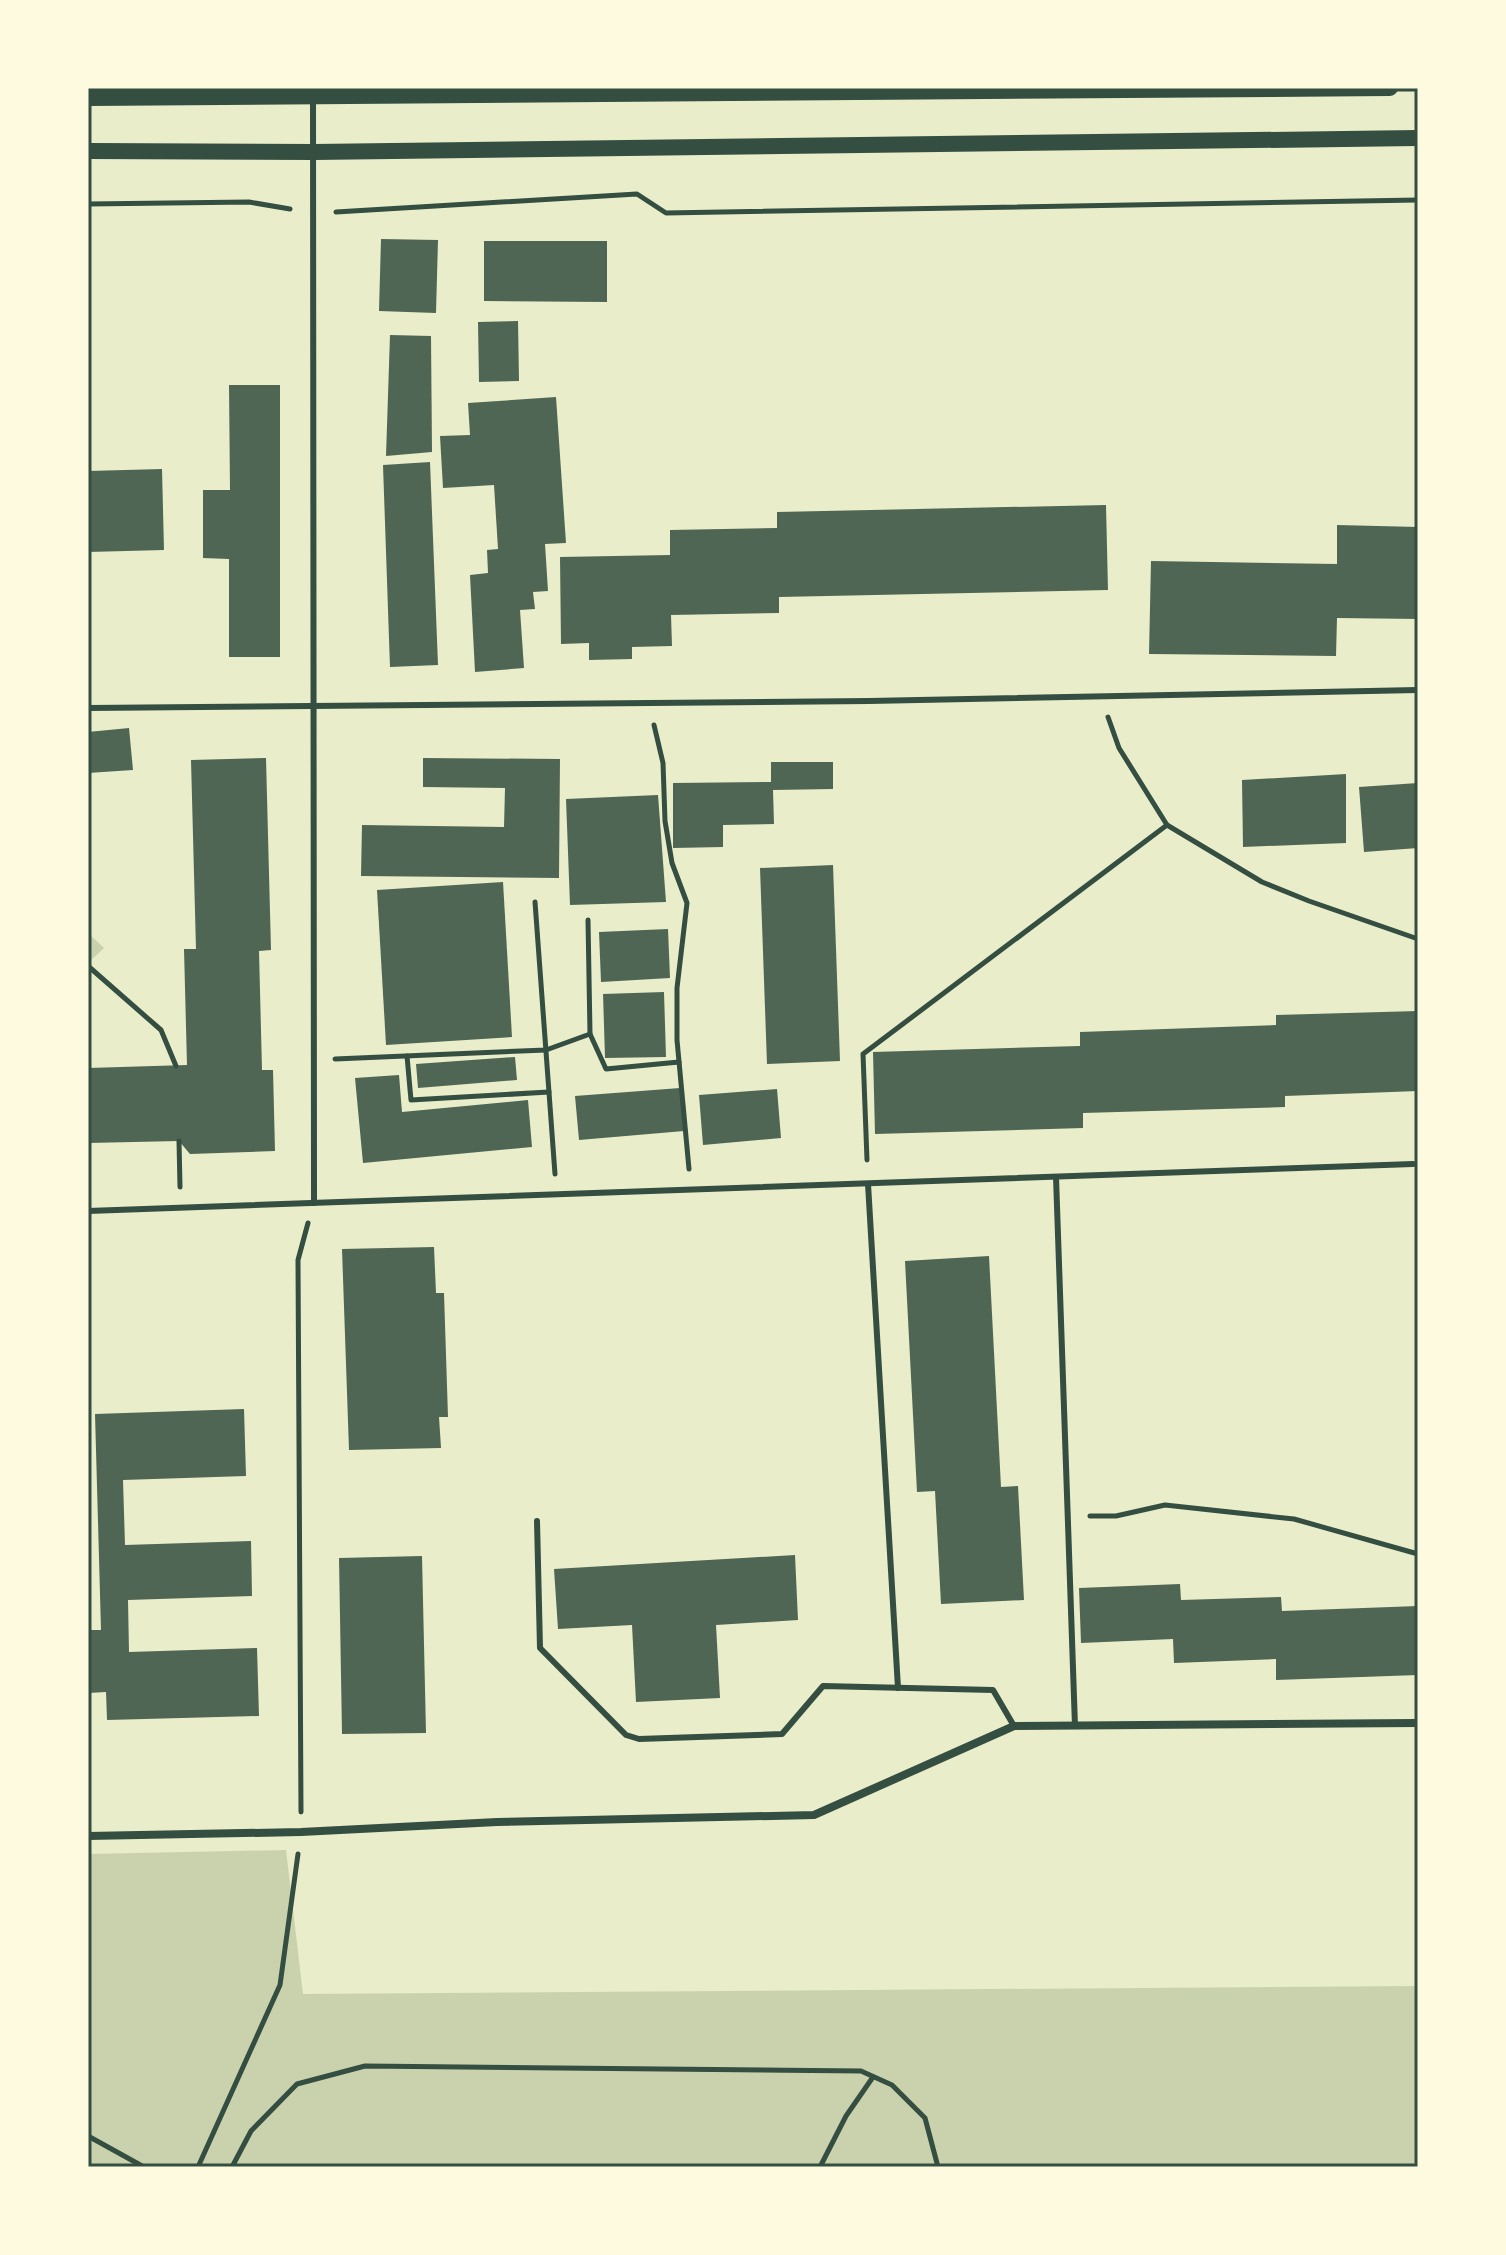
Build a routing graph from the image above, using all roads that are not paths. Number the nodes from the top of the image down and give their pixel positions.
1 (1390, 88) edge
2 (313, 96) junction
3 (88, 98) edge
4 (1418, 138) edge
5 (88, 151) edge
6 (314, 152) junction
7 (1418, 690) edge
8 (315, 707) junction
9 (88, 708) edge
10 (1413, 1164) dead end
11 (1056, 1177) junction
12 (868, 1184) junction
13 (314, 1203) junction
14 (88, 1211) edge
15 (537, 1521) dead end
16 (898, 1688) junction
17 (1418, 1723) edge
18 (1014, 1726) junction
19 (1075, 1726) junction
20 (88, 1836) edge

1 - 2 main road
2 - 3 main road
2 - 6 lane
4 - 6 main road
5 - 6 main road
6 - 8 lane
7 - 8 lane
8 - 9 lane
8 - 13 lane
10 - 11 lane
11 - 12 lane
11 - 19 lane
12 - 13 lane
12 - 16 lane
13 - 14 lane
15 - 16 lane
16 - 18 lane
17 - 19 street
18 - 19 street
18 - 20 street

